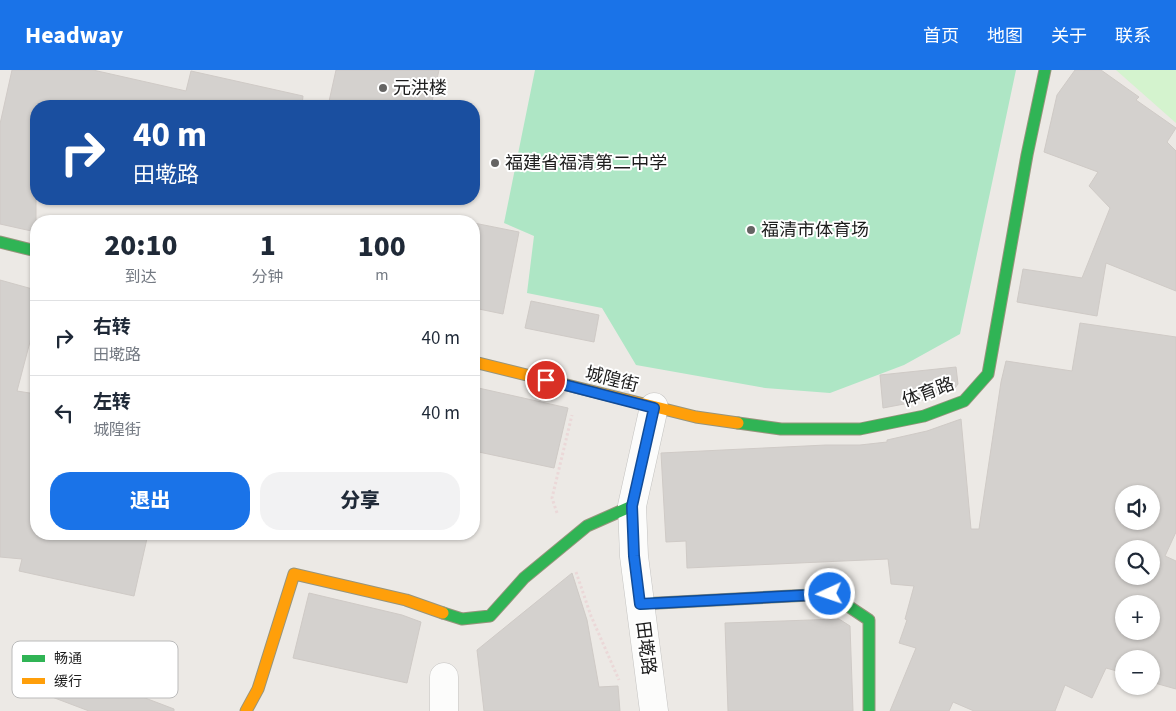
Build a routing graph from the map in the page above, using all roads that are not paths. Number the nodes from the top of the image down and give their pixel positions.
1 (1045, 70) edge
2 (0, 242) edge
3 (30, 250) edge
4 (480, 364) edge
5 (654, 408) junction
6 (632, 506) junction
7 (640, 604) junction
8 (444, 677) dead end
9 (246, 711) edge
10 (444, 711) edge
11 (654, 711) edge
12 (869, 711) edge

1 - 5 street, 体育路
2 - 3 street
4 - 5 street, 城隍街
5 - 6 street, 田墘路
6 - 7 street, 田墘路
6 - 9 street
7 - 11 street, 田墘路
7 - 12 street
8 - 10 street

